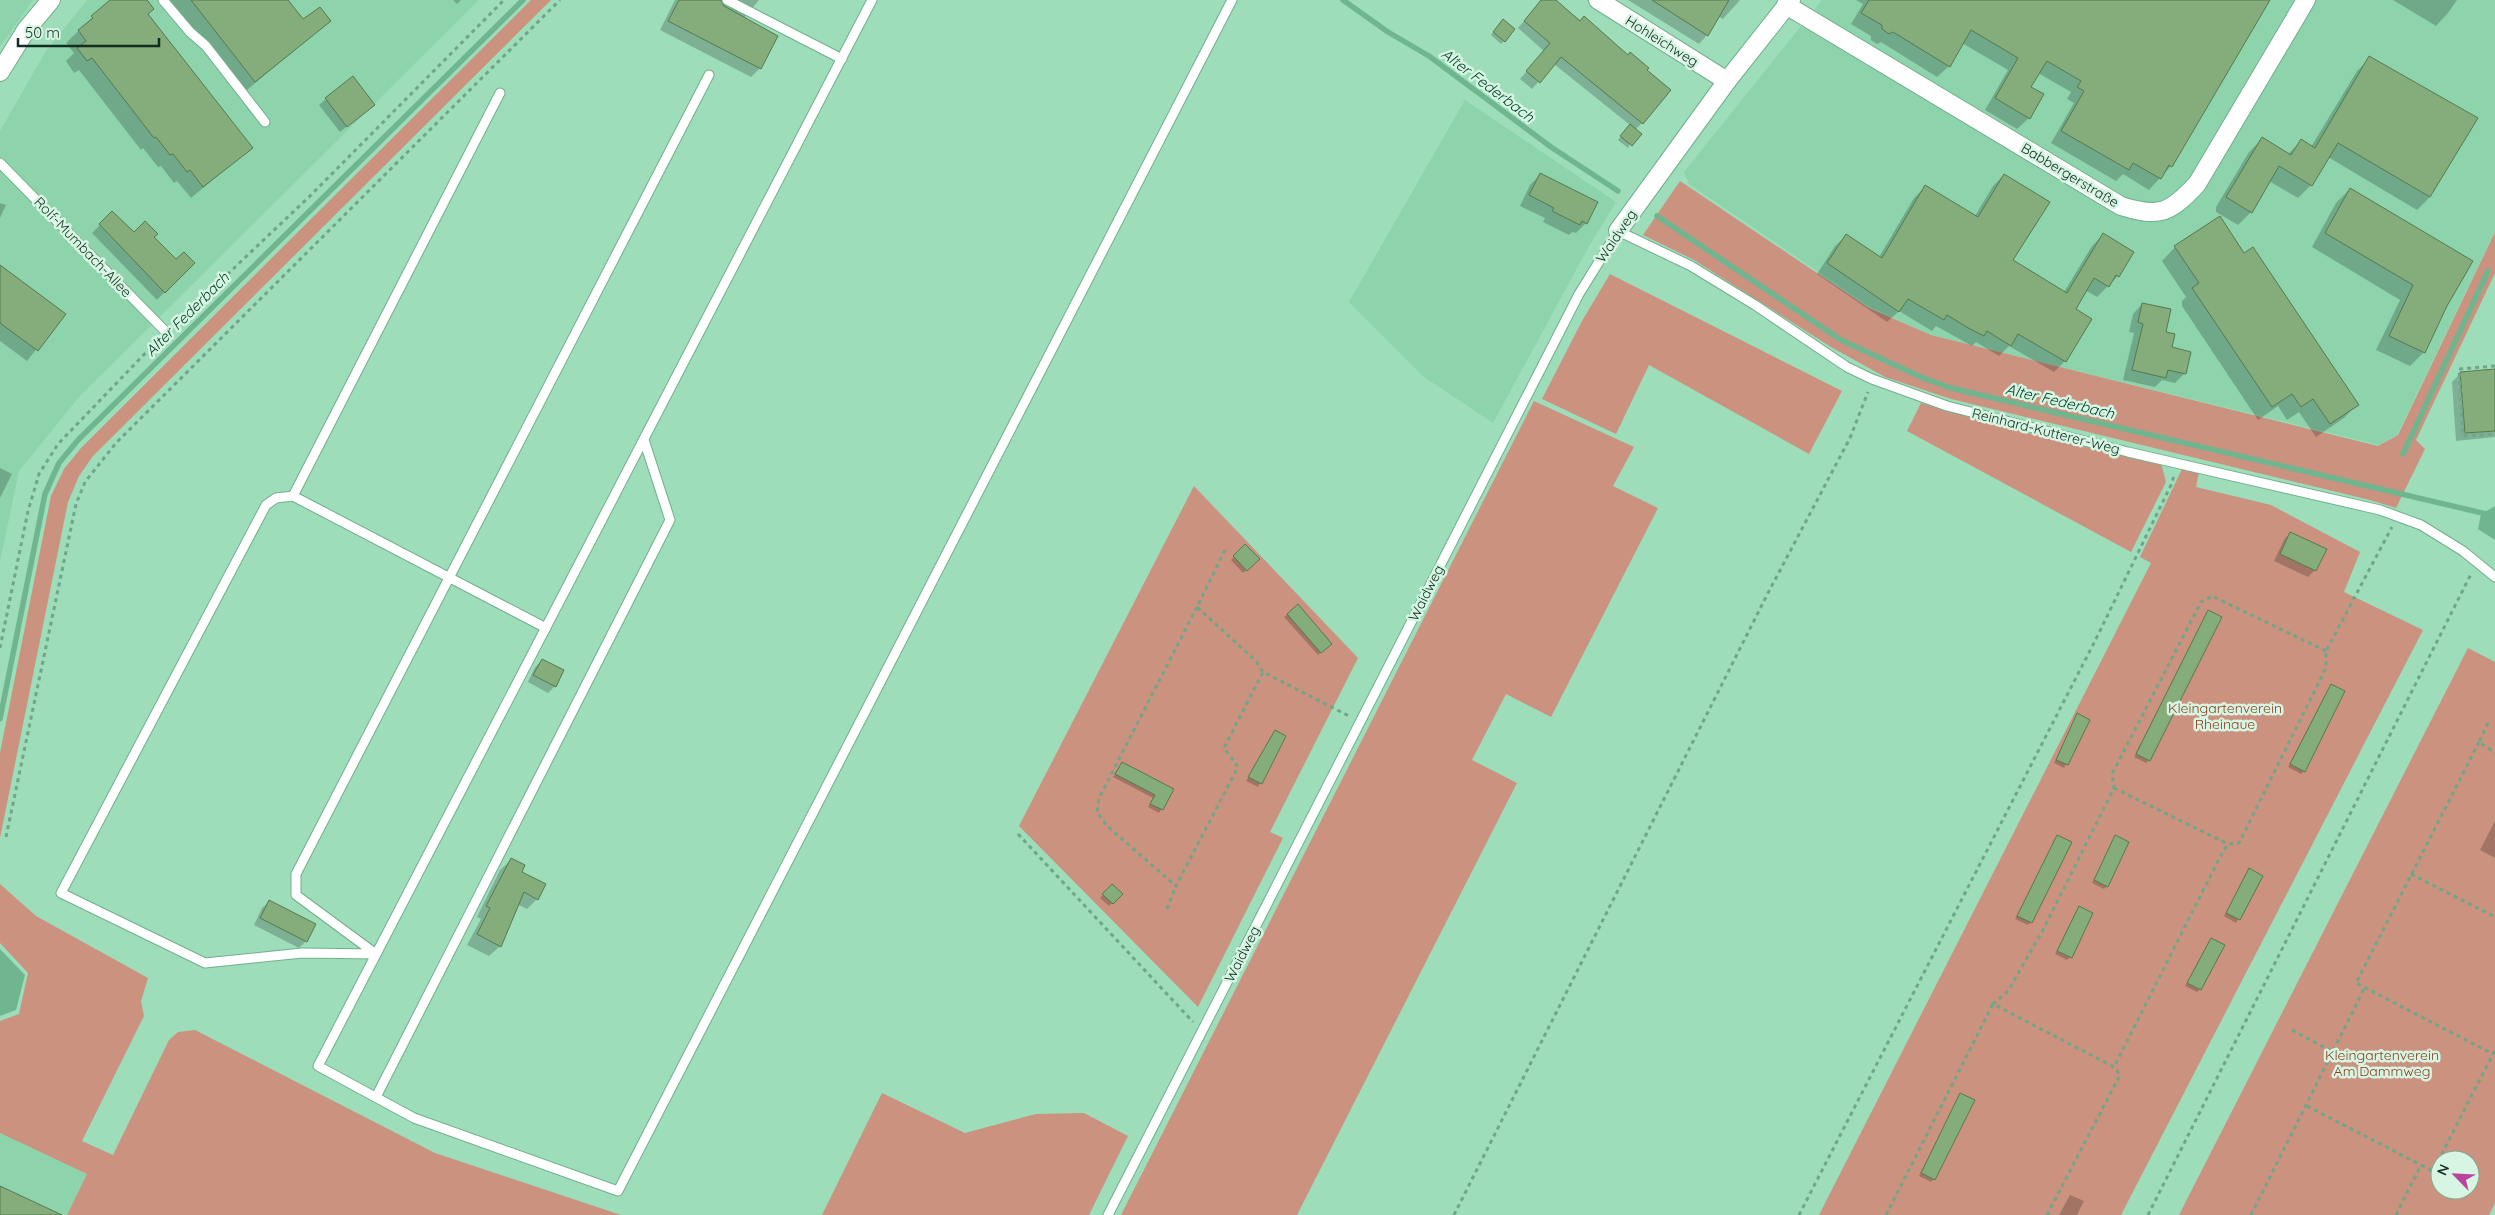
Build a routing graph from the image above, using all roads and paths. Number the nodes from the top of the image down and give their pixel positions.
1 (51, 0) edge
2 (163, 0) edge
3 (504, 0) edge
4 (560, 0) edge
5 (727, 0) edge
6 (872, 0) edge
7 (1232, 0) edge
8 (1598, 0) edge
9 (2306, 0) edge
10 (1789, 2) edge
11 (842, 59) junction
12 (0, 72) edge
13 (709, 75) dead end
14 (1727, 81) junction
15 (500, 94) dead end
16 (265, 122) dead end
17 (0, 163) edge
18 (1618, 231) junction
19 (166, 332) junction
20 (2495, 366) edge
21 (1872, 379) junction
22 (2495, 434) edge
23 (644, 440) junction
24 (2176, 462) junction
25 (293, 496) junction
26 (2398, 516) junction
27 (1225, 550) dead end
28 (2477, 562) junction
29 (2495, 576) edge
30 (450, 577) junction
31 (1197, 607) junction
32 (546, 628) junction
33 (0, 648) edge
34 (2326, 651) junction
35 (1263, 672) junction
36 (1361, 722) junction
37 (2488, 723) dead end
38 (2479, 742) junction
39 (2495, 753) edge
40 (2114, 788) junction
41 (1018, 834) dead end
42 (6, 837) dead end
43 (2228, 844) junction
44 (2411, 874) junction
45 (1176, 886) junction
46 (1167, 909) dead end
47 (2495, 917) edge
48 (376, 954) junction
49 (2365, 987) junction
50 (1993, 1004) junction
51 (2292, 1030) dead end
52 (1202, 1031) junction
53 (2333, 1052) junction
54 (2494, 1052) edge
55 (2114, 1067) junction
56 (376, 1097) junction
57 (2307, 1106) junction
58 (2421, 1165) junction
59 (1108, 1215) edge
60 (1454, 1215) edge
61 (1799, 1215) edge
62 (1886, 1215) edge
63 (2047, 1215) edge
64 (2148, 1215) edge
65 (2252, 1215) edge
66 (2396, 1215) edge

1 - 12 street
2 - 16 lane
3 - 19 path
4 - 42 path
5 - 11 lane
6 - 11 lane
7 - 56 lane
8 - 14 street, Hohleichweg
9 - 10 street, Babbergerstraße
10 - 14 street, Waidweg
11 - 23 lane
13 - 30 lane
14 - 18 street, Waidweg
15 - 25 lane
17 - 19 lane, Rolf-Mumbach-Allee
18 - 21 lane, Reinhard-Kutterer-Weg
18 - 36 lane, Waidweg
19 - 33 path
20 - 22 path
21 - 24 lane, Reinhard-Kutterer-Weg
21 - 60 path
23 - 32 lane
23 - 56 lane
24 - 26 lane, Reinhard-Kutterer-Weg
24 - 61 path
25 - 30 lane
25 - 48 lane
26 - 28 lane, Reinhard-Kutterer-Weg
26 - 34 path
27 - 31 path
28 - 29 lane, Reinhard-Kutterer-Weg
28 - 64 path
30 - 32 lane
30 - 48 lane
31 - 35 path
31 - 45 path
32 - 48 lane
34 - 40 path
34 - 43 path
35 - 36 path
35 - 45 path
36 - 52 lane, Waidweg
37 - 38 path
38 - 39 path
38 - 44 path
40 - 43 path
40 - 50 path
41 - 52 path
43 - 55 path
44 - 47 path
44 - 49 path
45 - 46 path
48 - 56 lane
49 - 53 path
49 - 54 path
50 - 55 path
50 - 62 path
51 - 53 path
52 - 59 lane, Waidweg
53 - 57 path
54 - 58 path
55 - 63 path
57 - 58 path
57 - 65 path
58 - 66 path

